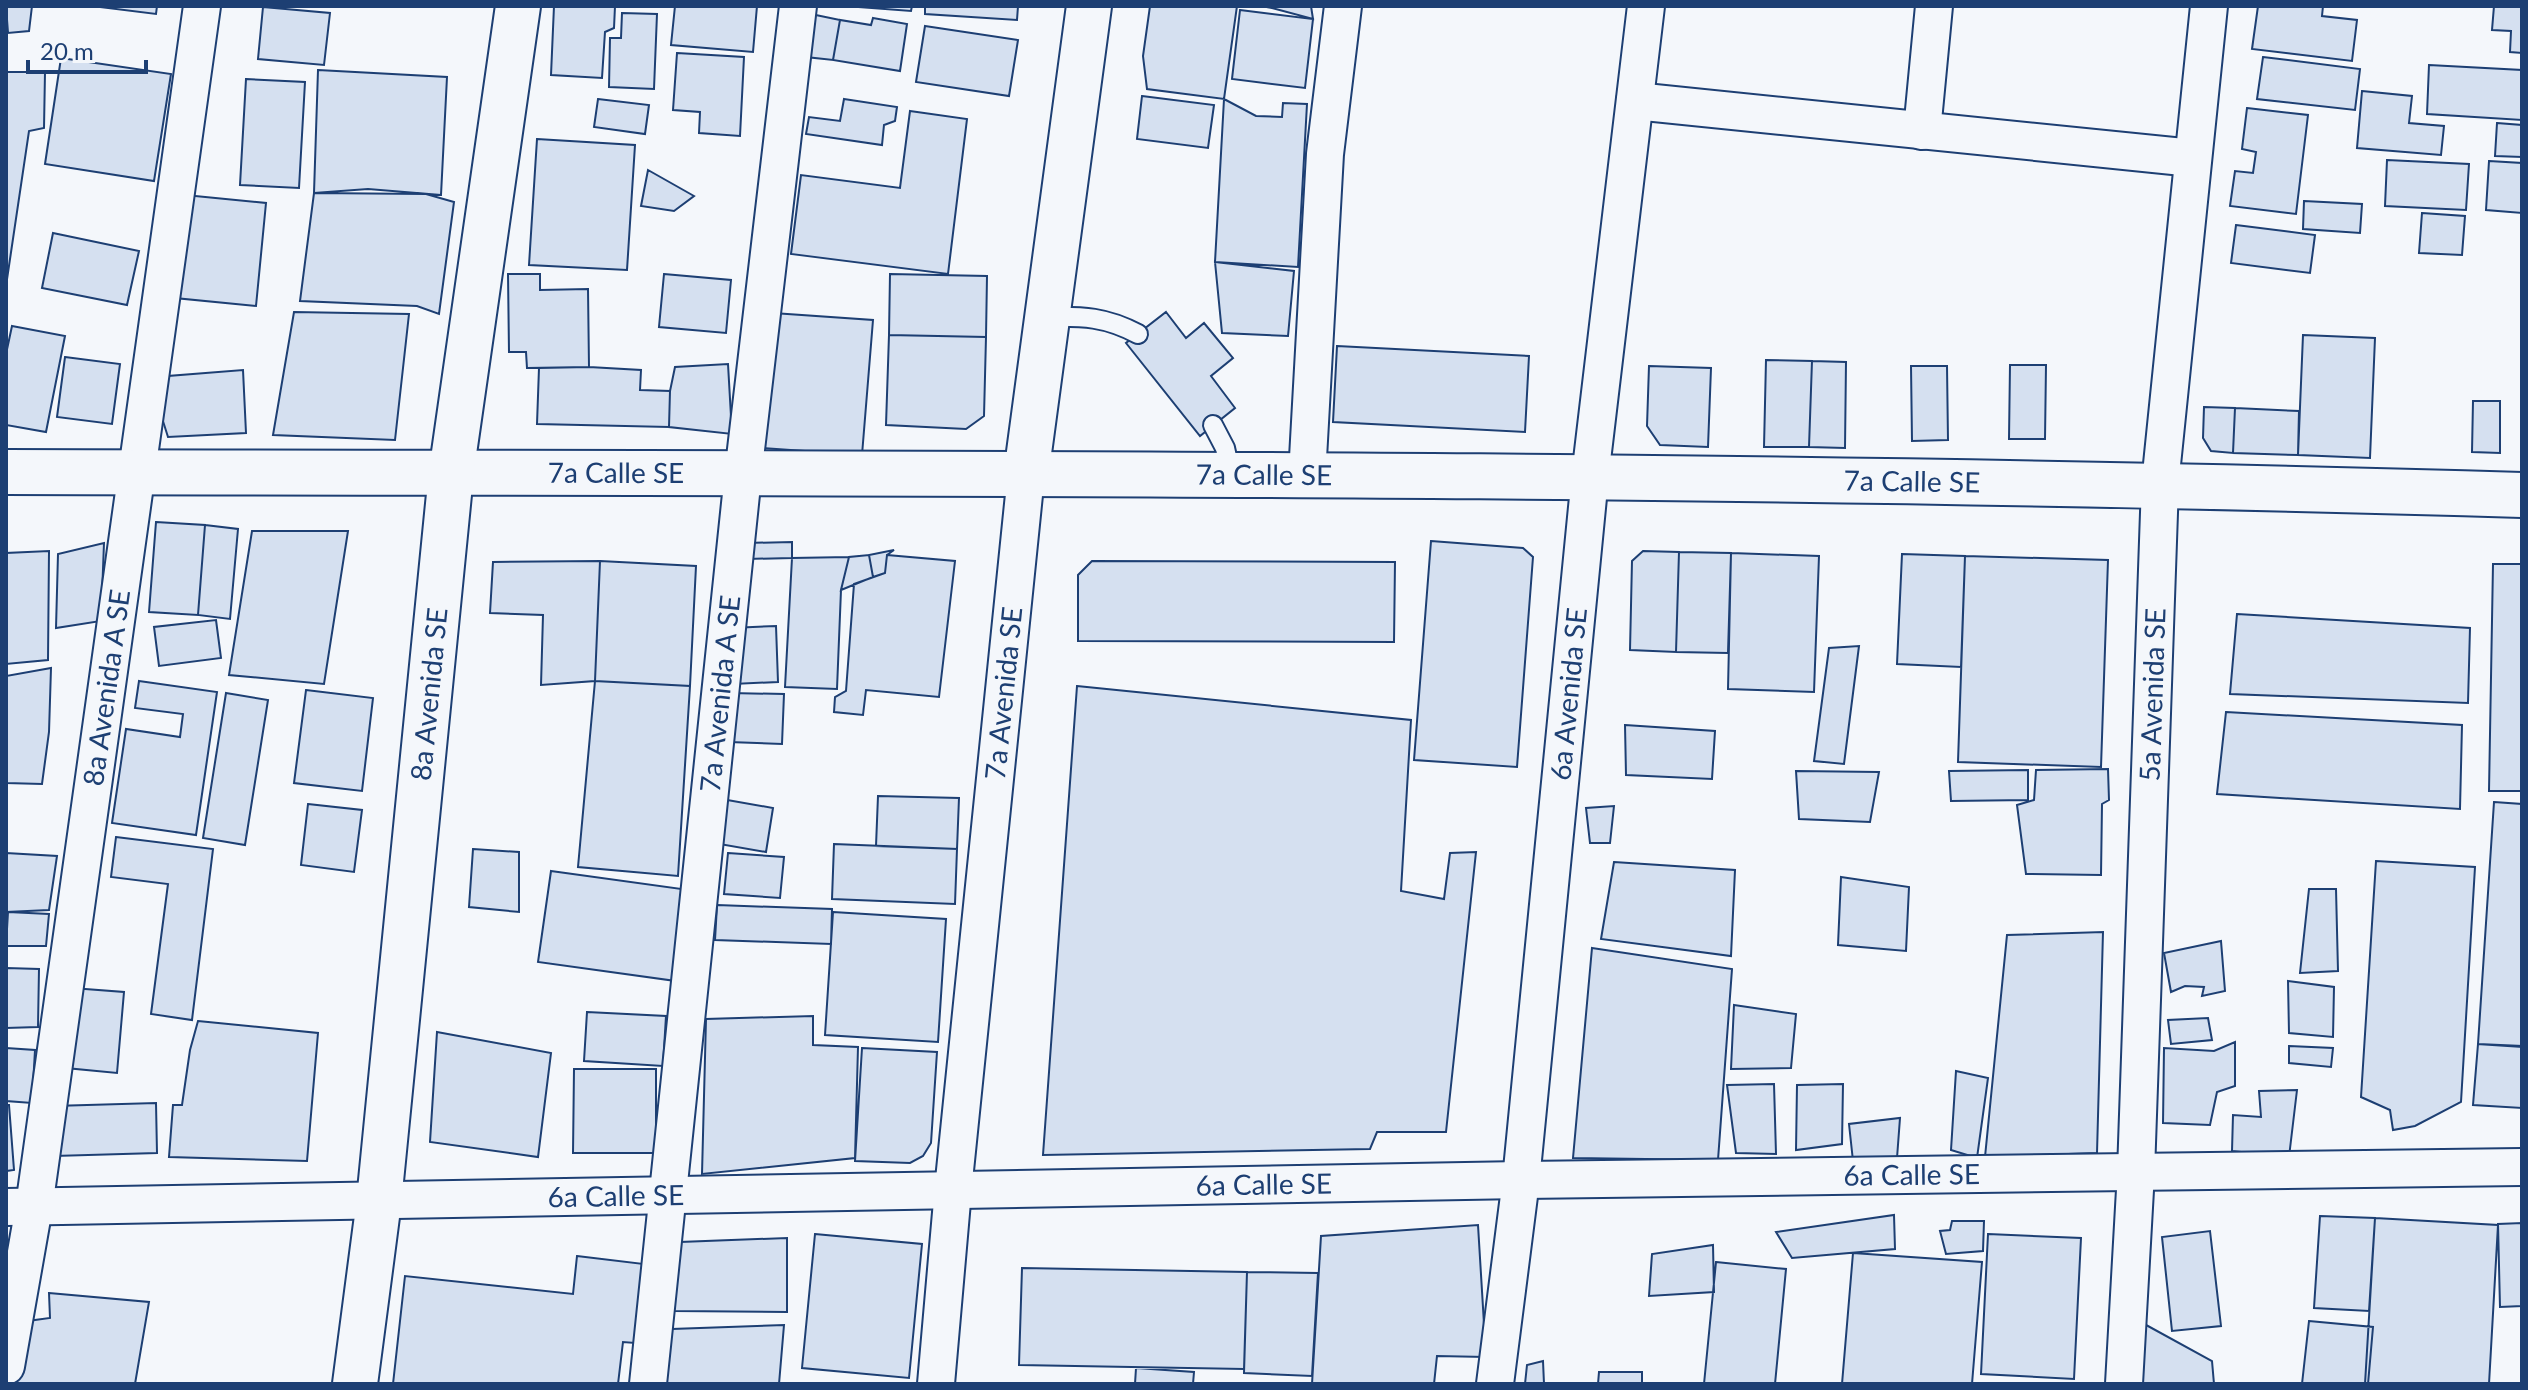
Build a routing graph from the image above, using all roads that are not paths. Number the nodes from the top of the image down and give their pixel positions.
1 (202, 6) edge
2 (518, 6) edge
3 (798, 6) edge
4 (1089, 6) edge
5 (1343, 6) edge
6 (1646, 6) edge
7 (1934, 6) edge
8 (2209, 6) edge
9 (1635, 101) junction
10 (1922, 131) junction
11 (2193, 158) junction
12 (1047, 317) junction
13 (1138, 334) dead end
14 (1213, 425) dead end
15 (6, 472) edge
16 (135, 473) junction
17 (451, 474) junction
18 (743, 475) junction
19 (1026, 475) junction
20 (1231, 475) junction
21 (1307, 476) junction
22 (1590, 477) junction
23 (2160, 484) junction
24 (2522, 495) edge
25 (2522, 1167) edge
26 (2136, 1172) junction
27 (1521, 1180) junction
28 (953, 1190) junction
29 (669, 1195) junction
30 (379, 1201) junction
31 (20, 1207) edge
32 (6, 1366) edge
33 (355, 1384) edge
34 (648, 1384) edge
35 (936, 1384) edge
36 (1495, 1384) edge
37 (2124, 1384) edge

1 - 16 street, 8a Avenida A SE
2 - 17 main road, 8a Avenida SE
3 - 18 street, 7a Avenida A SE
4 - 12 main road, 7a Avenida SE
5 - 21 street
6 - 9 street, 6a Avenida SE
7 - 10 street
8 - 11 street, 5a Avenida SE
9 - 10 street
9 - 22 street, 6a Avenida SE
10 - 11 street
11 - 23 street, 5a Avenida SE
12 - 13 lane
12 - 19 main road, 7a Avenida SE
14 - 20 lane
15 - 16 main road, 7a Calle SE
16 - 17 main road, 7a Calle SE
16 - 31 street, 8a Avenida A SE
17 - 18 main road, 7a Calle SE
17 - 30 main road, 8a Avenida SE
18 - 19 main road, 7a Calle SE
18 - 29 street, 7a Avenida A SE
19 - 20 main road, 7a Calle SE
19 - 28 street, 7a Avenida SE
20 - 21 main road, 7a Calle SE
21 - 22 main road, 7a Calle SE
22 - 23 main road, 7a Calle SE
22 - 27 street, 6a Avenida SE
23 - 24 main road, 7a Calle SE
23 - 26 street, 5a Avenida SE
25 - 26 street, 6a Calle SE
26 - 27 street, 6a Calle SE
26 - 37 street, 5a Avenida SE
27 - 28 street, 6a Calle SE
27 - 36 street, 6a Avenida SE
28 - 29 street, 6a Calle SE
28 - 35 street, 7a Avenida SE
29 - 30 street, 6a Calle SE
29 - 34 street, 7a Avenida A SE
30 - 31 street, 6a Calle SE
30 - 33 main road, 8a Avenida SE
31 - 32 street, 8a Avenida A SE

